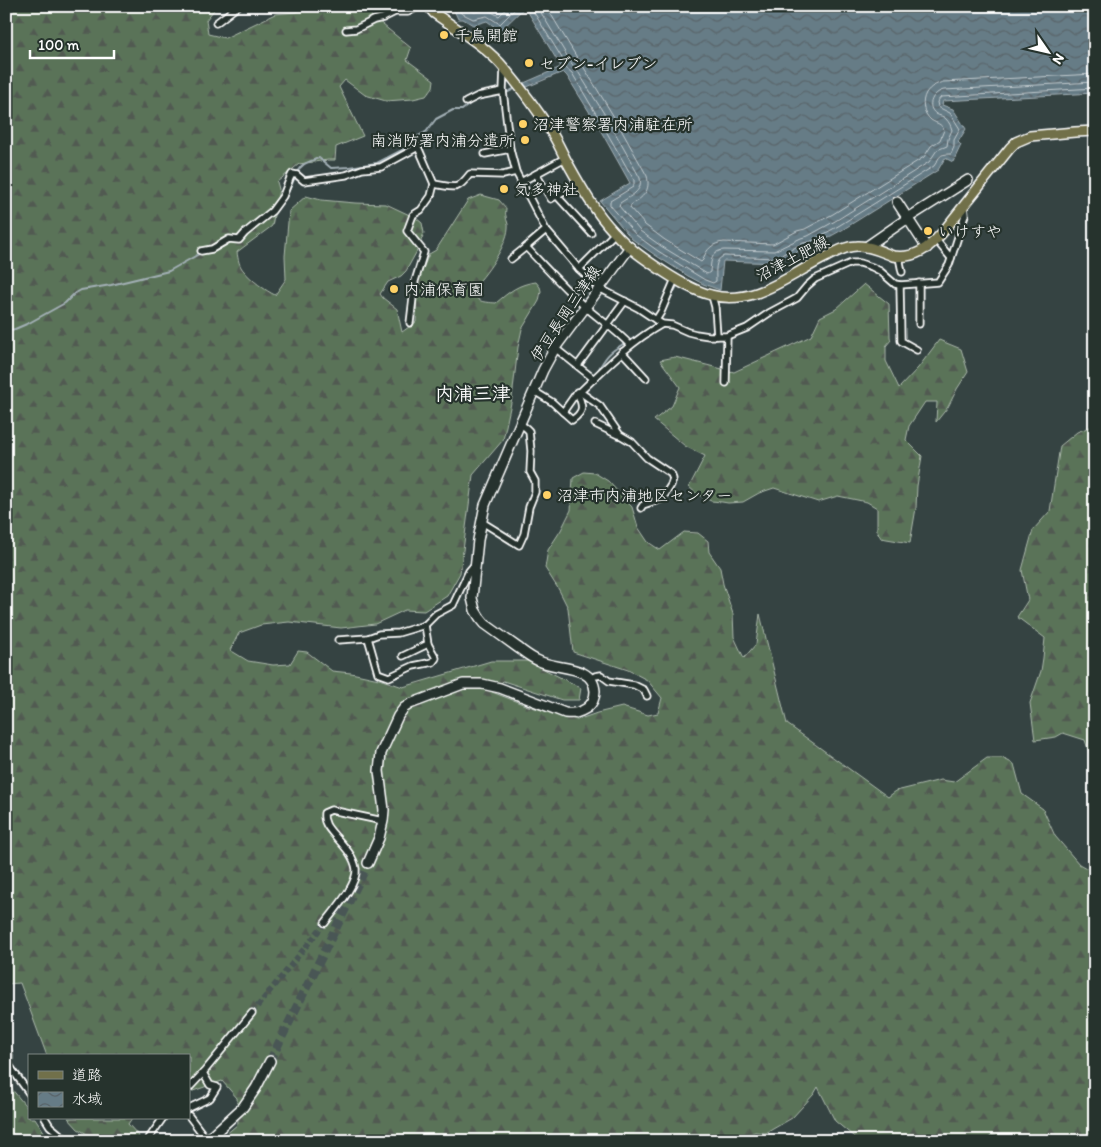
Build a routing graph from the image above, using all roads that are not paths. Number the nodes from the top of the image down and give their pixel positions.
1 (238, 6) edge
2 (420, 6) edge
3 (428, 6) edge
4 (216, 23) dead end
5 (346, 30) dead end
6 (504, 67) junction
7 (503, 92) junction
8 (466, 102) dead end
9 (1095, 132) edge
10 (510, 149) junction
11 (485, 154) dead end
12 (565, 158) junction
13 (516, 172) junction
14 (536, 174) junction
15 (968, 180) dead end
16 (521, 182) junction
17 (579, 182) junction
18 (434, 184) junction
19 (557, 196) junction
20 (897, 202) dead end
21 (964, 205) junction
22 (908, 218) junction
23 (546, 230) junction
24 (591, 233) dead end
25 (615, 233) junction
26 (936, 240) junction
27 (526, 246) junction
28 (630, 247) junction
29 (866, 247) junction
30 (927, 248) junction
31 (201, 251) dead end
32 (899, 257) junction
33 (951, 258) junction
34 (511, 259) dead end
35 (578, 269) junction
36 (902, 272) dead end
37 (679, 281) junction
38 (919, 284) junction
39 (900, 285) junction
40 (599, 288) junction
41 (712, 296) junction
42 (625, 301) junction
43 (585, 307) junction
44 (656, 320) junction
45 (410, 323) dead end
46 (662, 324) junction
47 (919, 324) dead end
48 (608, 325) junction
49 (717, 336) junction
50 (727, 336) junction
51 (630, 345) junction
52 (556, 348) junction
53 (917, 350) dead end
54 (622, 352) junction
55 (578, 365) junction
56 (646, 378) dead end
57 (594, 379) junction
58 (726, 383) dead end
59 (534, 390) junction
60 (578, 392) junction
61 (563, 412) junction
62 (520, 424) junction
63 (595, 424) dead end
64 (620, 435) junction
65 (641, 508) dead end
66 (482, 522) junction
67 (475, 564) junction
68 (425, 625) junction
69 (368, 638) junction
70 (338, 640) dead end
71 (428, 644) junction
72 (403, 656) dead end
73 (590, 678) junction
74 (647, 696) dead end
75 (383, 821) junction
76 (368, 863) tunnel mouth
77 (325, 923) tunnel mouth
78 (252, 1013) tunnel mouth
79 (6, 1041) edge
80 (270, 1061) tunnel mouth
81 (8, 1063) edge
82 (203, 1073) junction
83 (190, 1087) edge
84 (28, 1092) edge
85 (190, 1108) edge
86 (190, 1117) edge
87 (46, 1120) edge
88 (161, 1120) edge
89 (207, 1140) edge
90 (68, 1141) edge
91 (147, 1141) edge
92 (992, 1141) edge
93 (999, 1141) edge

1 - 4 street
2 - 5 street
3 - 6 main road, 沼津土肥線
6 - 7 street
6 - 12 main road, 沼津土肥線
7 - 8 street
7 - 10 street
9 - 21 main road
10 - 11 street
10 - 13 street
12 - 14 street
12 - 17 main road, 沼津土肥線
13 - 16 street
13 - 18 street
14 - 16 street
14 - 19 street
15 - 22 main road
16 - 23 street
17 - 19 street
17 - 25 main road, 沼津土肥線
18 - 31 street
18 - 45 street
19 - 24 street
20 - 22 main road
21 - 26 main road
21 - 33 street
22 - 29 main road
22 - 30 main road
23 - 27 street
23 - 35 street
25 - 28 main road, 沼津土肥線
25 - 35 street
26 - 30 main road
26 - 33 street
27 - 34 street
27 - 43 street
28 - 37 main road, 沼津土肥線
28 - 40 main road, 伊豆長岡三津線
29 - 32 main road, 沼津土肥線
29 - 41 main road, 沼津土肥線
30 - 32 main road
32 - 36 street
33 - 38 street
35 - 40 street
37 - 41 main road, 沼津土肥線
37 - 44 street
38 - 39 street
38 - 47 street
39 - 50 street
39 - 53 street
40 - 42 street
40 - 43 main road, 伊豆長岡三津線
41 - 49 street
42 - 44 street
42 - 48 street
43 - 48 street
43 - 52 main road, 伊豆長岡三津線
44 - 46 street
46 - 49 street
46 - 51 street
48 - 51 street
48 - 55 street
49 - 50 street
50 - 58 street
51 - 54 street
52 - 55 street
52 - 59 main road, 伊豆長岡三津線
54 - 56 street
54 - 57 street
55 - 57 street
57 - 60 street
59 - 61 street
59 - 62 main road, 伊豆長岡三津線
60 - 61 street
60 - 61 street
60 - 64 street
62 - 66 main road, 伊豆長岡三津線
62 - 66 street
63 - 64 street
64 - 65 street
66 - 67 main road, 伊豆長岡三津線
67 - 68 street
67 - 73 main road, 伊豆長岡三津線
68 - 69 street
68 - 71 street
69 - 70 street
69 - 71 street
71 - 72 street
73 - 74 street
73 - 75 main road
75 - 76 main road
75 - 77 street
78 - 82 street
79 - 81 street
80 - 89 main road
81 - 84 street
82 - 83 street
82 - 85 street
86 - 89 street
87 - 90 street
88 - 91 street
92 - 93 street

